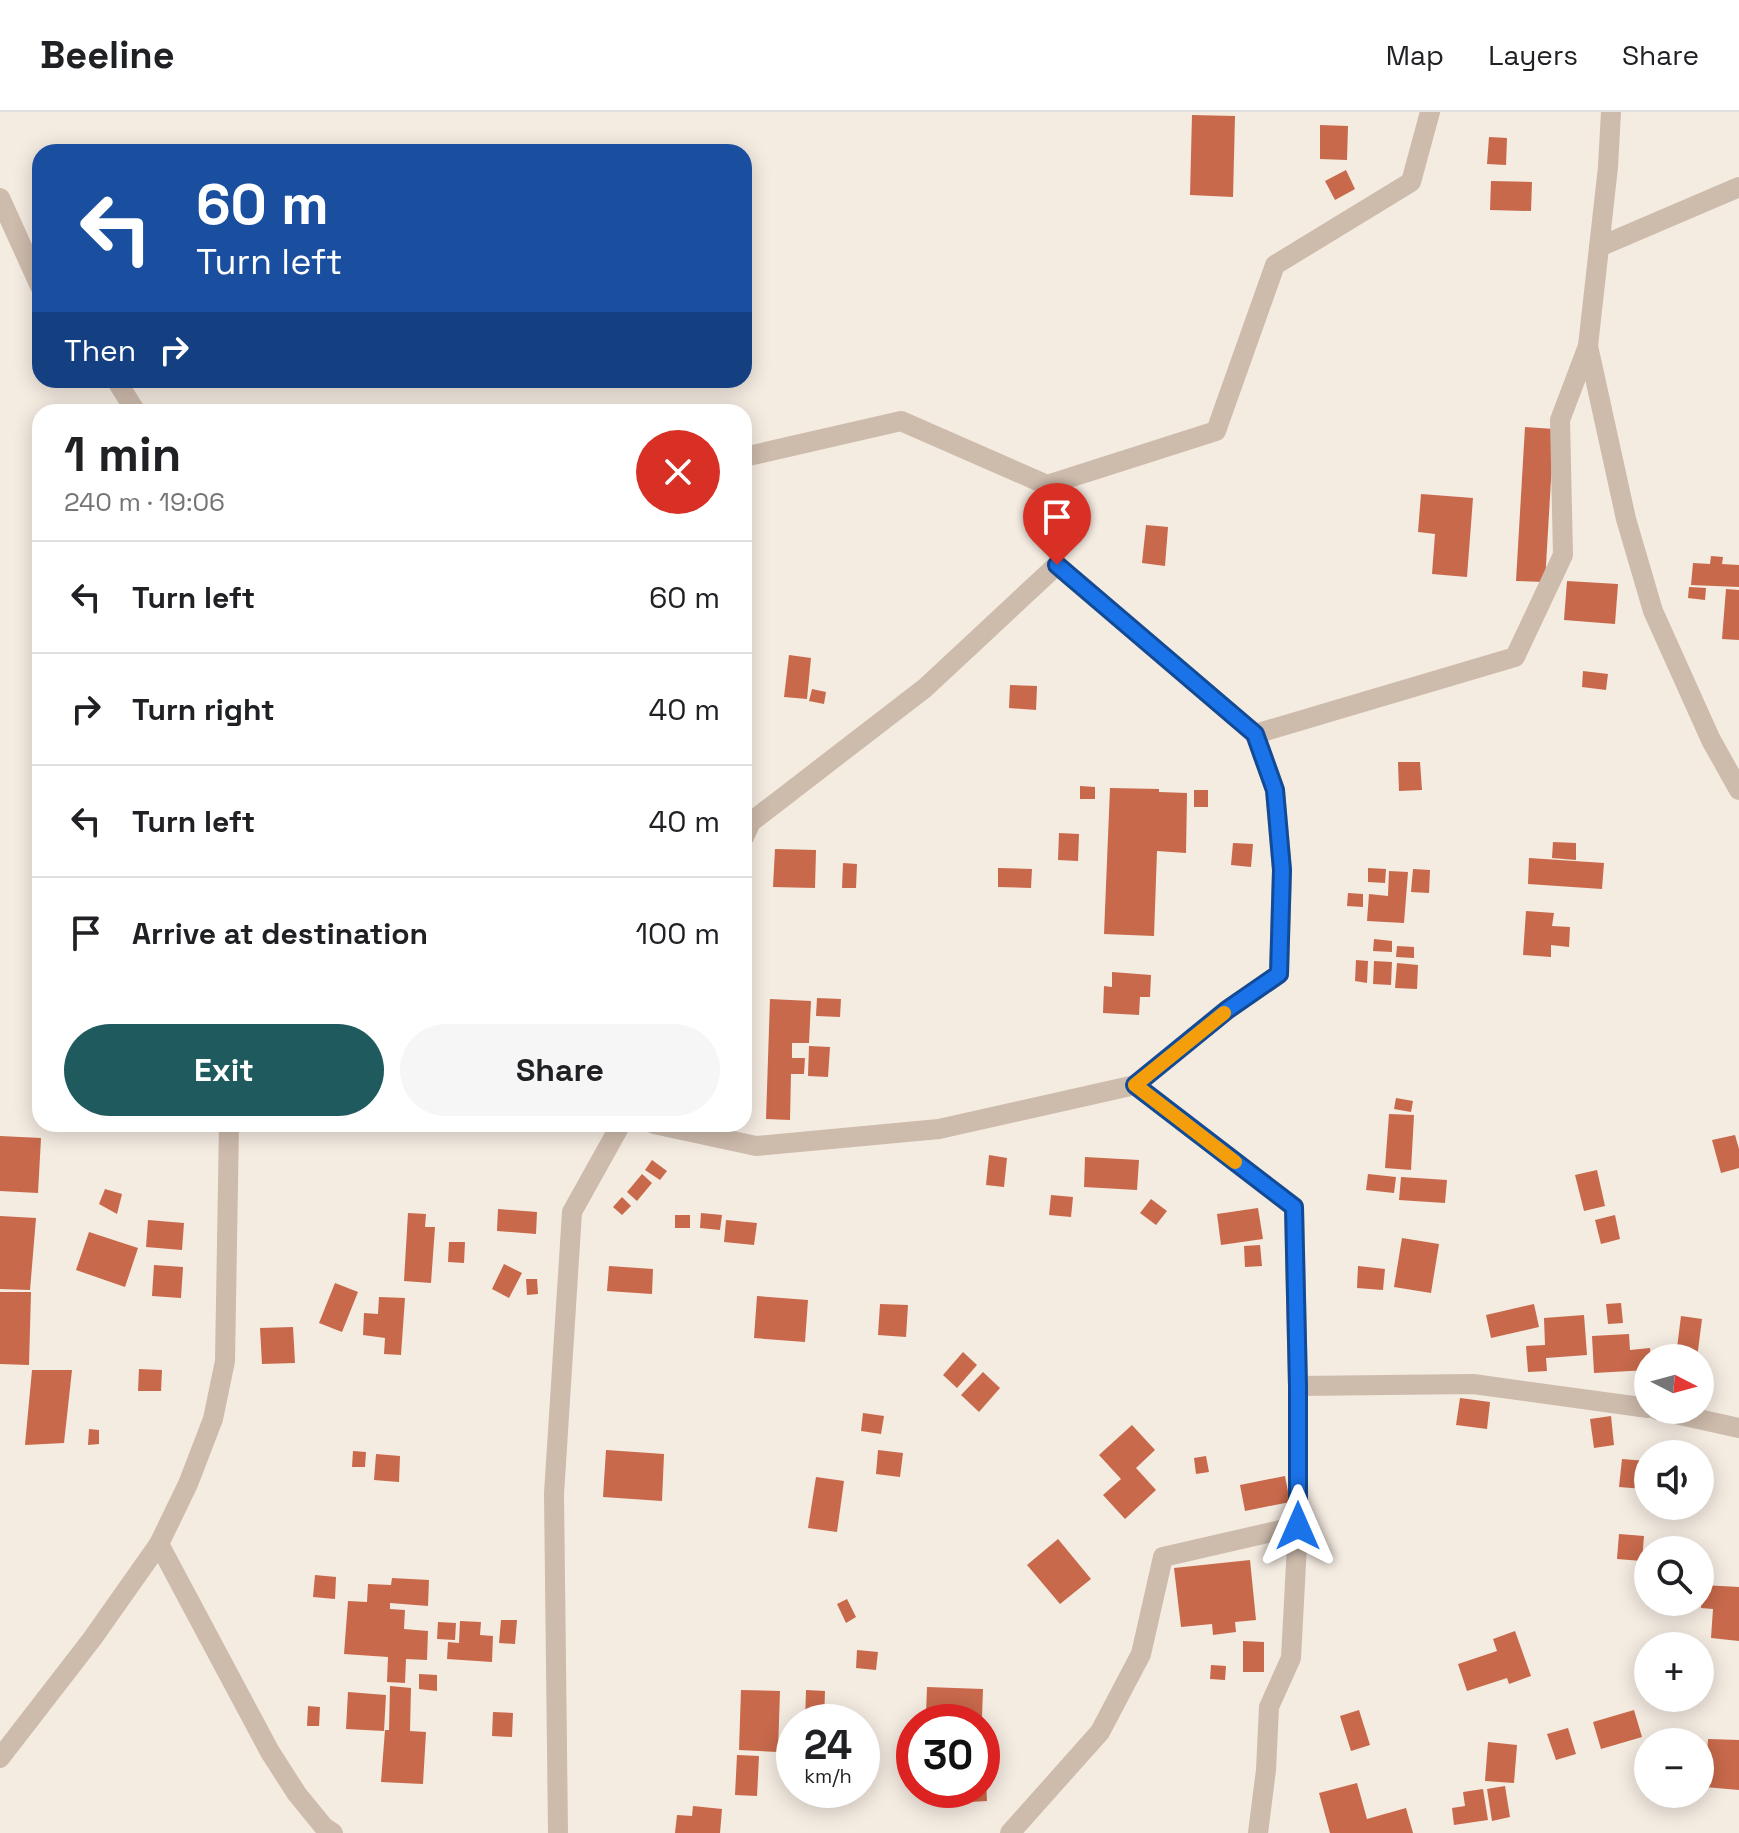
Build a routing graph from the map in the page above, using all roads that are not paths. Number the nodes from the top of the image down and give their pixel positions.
1 (1430, 112) edge
2 (1611, 112) edge
3 (1739, 187) edge
4 (0, 198) edge
5 (1599, 247) junction
6 (32, 268) edge
7 (1588, 346) junction
8 (752, 455) edge
9 (1255, 734) junction
10 (1739, 790) edge
11 (752, 821) edge
12 (1135, 1085) junction
13 (229, 1132) edge
14 (617, 1132) edge
15 (691, 1132) edge
16 (1298, 1386) junction
17 (1634, 1406) edge
18 (1714, 1423) edge
19 (1739, 1428) edge
20 (1298, 1526) junction
21 (159, 1544) junction
22 (0, 1758) edge
23 (333, 1833) edge
24 (558, 1833) edge
25 (1010, 1833) edge
26 (1258, 1833) edge

1 - 8 street
2 - 5 street
3 - 5 street
4 - 6 street
5 - 7 street
7 - 9 street
7 - 10 street
9 - 11 street
9 - 12 street
12 - 15 street
12 - 16 street
13 - 21 street
14 - 24 street
16 - 17 street
16 - 20 street
18 - 19 street
20 - 25 street
20 - 26 street
21 - 22 street
21 - 23 street

